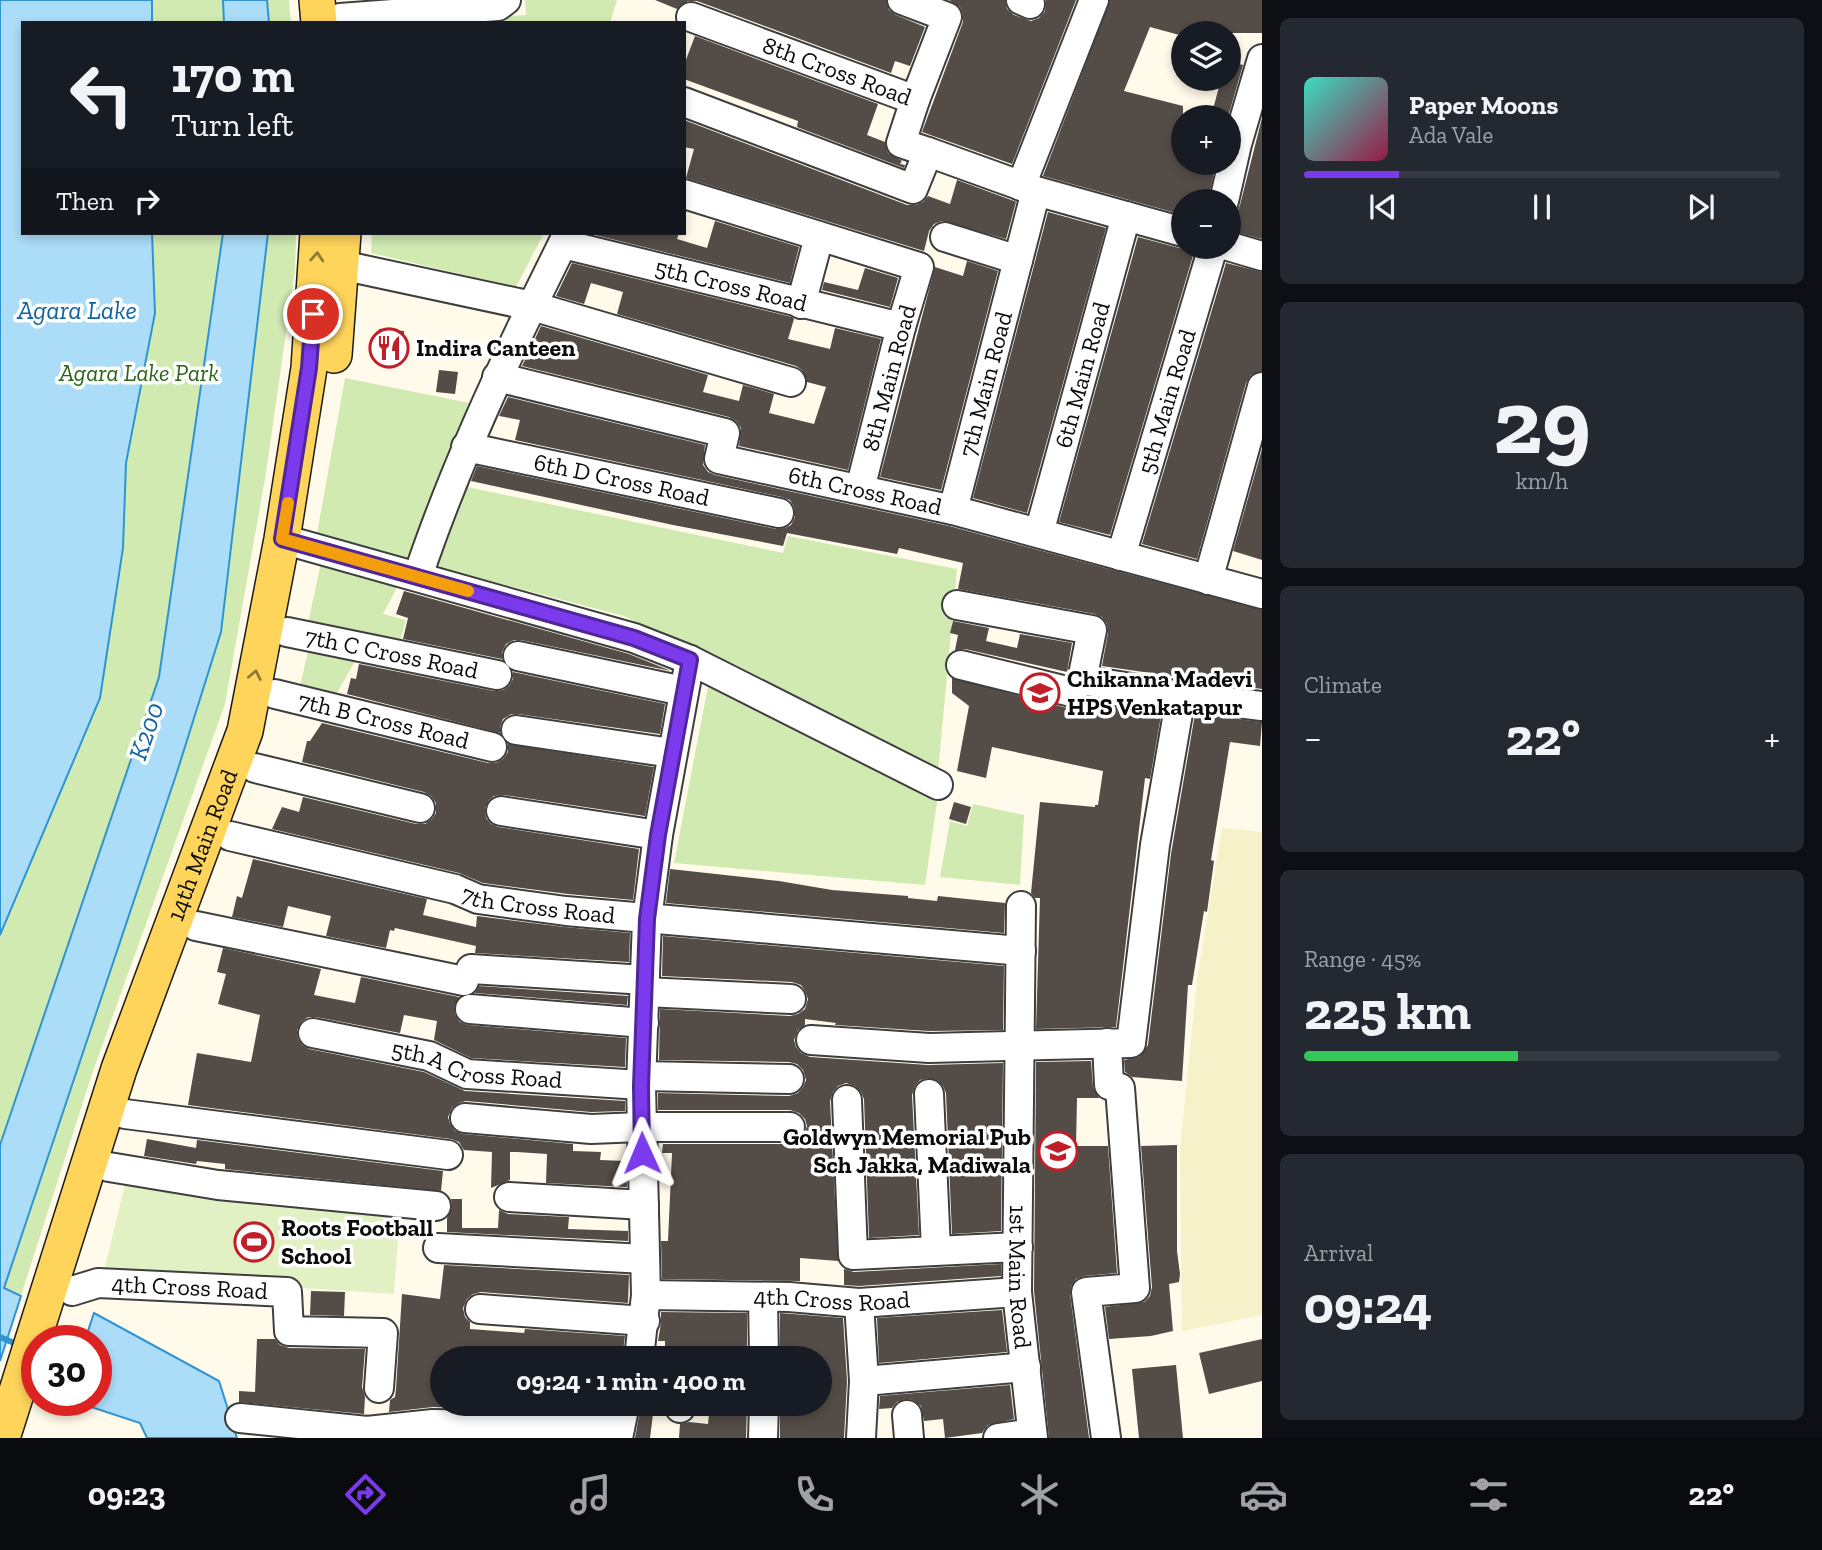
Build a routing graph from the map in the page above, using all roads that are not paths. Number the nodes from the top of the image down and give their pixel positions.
1 (508, 0) edge
2 (902, 0) edge
3 (1094, 0) edge
4 (950, 9) edge
5 (331, 13) edge
6 (691, 16) edge
7 (514, 21) edge
8 (1262, 59) edge
9 (915, 100) junction
10 (686, 103) edge
11 (1250, 146) edge
12 (928, 152) junction
13 (1028, 188) junction
14 (1230, 189) edge
15 (686, 195) edge
16 (1126, 216) junction
17 (1171, 229) edge
18 (318, 235) edge
19 (819, 237) junction
20 (945, 237) dead end
21 (565, 238) edge
22 (342, 249) edge
23 (1241, 250) edge
24 (1262, 256) edge
25 (1209, 259) edge
26 (1018, 260) junction
27 (801, 304) junction
28 (532, 306) junction
29 (901, 327) junction
30 (497, 377) junction
31 (791, 382) dead end
32 (1262, 387) edge
33 (466, 447) junction
34 (860, 489) junction
35 (953, 510) junction
36 (779, 513) dead end
37 (1039, 533) junction
38 (293, 542) junction
39 (1121, 556) junction
40 (418, 576) junction
41 (1208, 580) junction
42 (1262, 594) edge
43 (957, 605) dead end
44 (287, 632) junction
45 (518, 656) dead end
46 (690, 660) junction
47 (961, 665) dead end
48 (496, 675) dead end
49 (1083, 681) junction
50 (683, 691) junction
51 (275, 694) junction
52 (1181, 696) junction
53 (1262, 706) edge
54 (516, 730) dead end
55 (492, 747) dead end
56 (672, 753) junction
57 (255, 768) junction
58 (938, 785) dead end
59 (420, 808) dead end
60 (501, 811) dead end
61 (658, 835) junction
62 (230, 836) junction
63 (1021, 906) dead end
64 (647, 919) junction
65 (196, 926) junction
66 (1021, 951) junction
67 (645, 986) junction
68 (791, 999) dead end
69 (470, 1009) dead end
70 (645, 1023) junction
71 (313, 1033) dead end
72 (810, 1040) dead end
73 (1107, 1043) junction
74 (1020, 1045) junction
75 (789, 1079) dead end
76 (641, 1081) junction
77 (929, 1094) dead end
78 (847, 1100) dead end
79 (125, 1114) junction
80 (465, 1118) dead end
81 (641, 1127) junction
82 (790, 1128) dead end
83 (448, 1155) dead end
84 (109, 1167) junction
85 (509, 1197) dead end
86 (644, 1205) junction
87 (436, 1206) dead end
88 (1018, 1247) junction
89 (438, 1248) dead end
90 (936, 1250) junction
91 (645, 1259) junction
92 (1017, 1292) junction
93 (62, 1297) junction
94 (763, 1298) junction
95 (859, 1303) junction
96 (645, 1308) junction
97 (480, 1309) dead end
98 (54, 1325) edge
99 (59, 1325) edge
100 (640, 1346) edge
101 (764, 1346) edge
102 (1026, 1367) junction
103 (864, 1381) junction
104 (379, 1388) dead end
105 (21, 1413) edge
106 (29, 1416) edge
107 (764, 1416) edge
108 (240, 1418) dead end
109 (621, 1423) edge
110 (1033, 1436) edge
111 (2, 1438) edge
112 (27, 1438) edge
113 (763, 1438) edge
114 (861, 1438) edge
115 (998, 1438) edge
116 (1106, 1438) edge

1 - 5 street
1 - 7 street
2 - 4 street
3 - 13 street
4 - 9 street
6 - 9 street, 8th Cross Road
8 - 11 street
9 - 12 street, 8th Cross Road
10 - 12 street
11 - 14 street
12 - 13 street, 8th Cross Road
13 - 16 street, 8th Cross Road
13 - 26 street, 7th Main Road
15 - 19 street
16 - 17 street, 8th Cross Road
16 - 37 street, 6th Main Road
38 -> 18 main road, 14th Main Road
19 - 27 street
19 - 29 street, 8th Main Road
20 - 26 street
21 - 27 street, 5th Cross Road
21 - 28 street
22 - 28 street
22 - 38 main road, 14th Main Road
23 - 24 street
25 - 39 street, 5th Main Road
26 - 35 street, 7th Main Road
27 - 29 street, 5th Cross Road
28 - 30 street
28 - 31 street
29 - 34 street, 8th Main Road
30 - 33 street
30 - 34 street, 6th Cross Road
32 - 41 street
33 - 36 street, 6th D Cross Road
33 - 40 street
34 - 35 street, 6th Cross Road
35 - 37 street, 6th Cross Road
37 - 39 street, 6th Cross Road
38 - 40 street
38 - 44 main road, 14th Main Road
93 -> 38 main road, 14th Main Road
39 - 41 street, 6th Cross Road
40 - 46 street
41 - 42 street, 6th Cross Road
43 - 49 street
44 - 48 street, 7th C Cross Road
44 - 51 main road, 14th Main Road
45 - 50 street
46 - 50 street
46 - 58 street
47 - 49 street
49 - 52 street
50 - 56 street
51 - 55 street, 7th B Cross Road
51 - 57 main road, 14th Main Road
52 - 53 street
52 - 73 street
54 - 56 street
56 - 61 street
57 - 59 street
57 - 62 main road, 14th Main Road
60 - 61 street
61 - 64 street
62 - 64 street, 7th Cross Road
62 - 65 main road, 14th Main Road
63 - 66 street, 1st Main Road
64 - 66 street, 7th Cross Road
64 - 67 street
65 - 67 street
65 - 79 main road, 14th Main Road
66 - 74 street, 1st Main Road
67 - 68 street
67 - 70 street
69 - 70 street
70 - 76 street
71 - 76 street, 5th A Cross Road
72 - 74 street
73 - 74 street
73 - 116 street
74 - 88 street, 1st Main Road
75 - 76 street, 5th A Cross Road
76 - 81 street
77 - 90 street
78 - 90 street
79 - 83 street
79 - 84 main road, 14th Main Road
80 - 81 street
81 - 82 street
81 - 86 street
84 - 87 street
84 - 93 main road, 14th Main Road
85 - 86 street
86 - 91 street
88 - 90 street
88 - 92 street, 1st Main Road
89 - 91 street
91 - 96 street
92 - 95 street, 4th Cross Road
92 - 102 street, 1st Main Road
93 - 98 main road, 14th Main Road
93 - 99 main road, 14th Main Road
93 - 104 street, 4th Cross Road
94 - 95 street, 4th Cross Road
94 - 96 street, 4th Cross Road
94 - 101 street
95 - 103 street
96 - 97 street, 4th Cross Road
96 - 100 street
102 - 103 street
102 - 110 street, 1st Main Road
103 - 114 street
105 - 111 main road, 14th Main Road
106 - 112 main road, 14th Main Road
107 - 113 street
108 - 109 street
110 - 115 street

